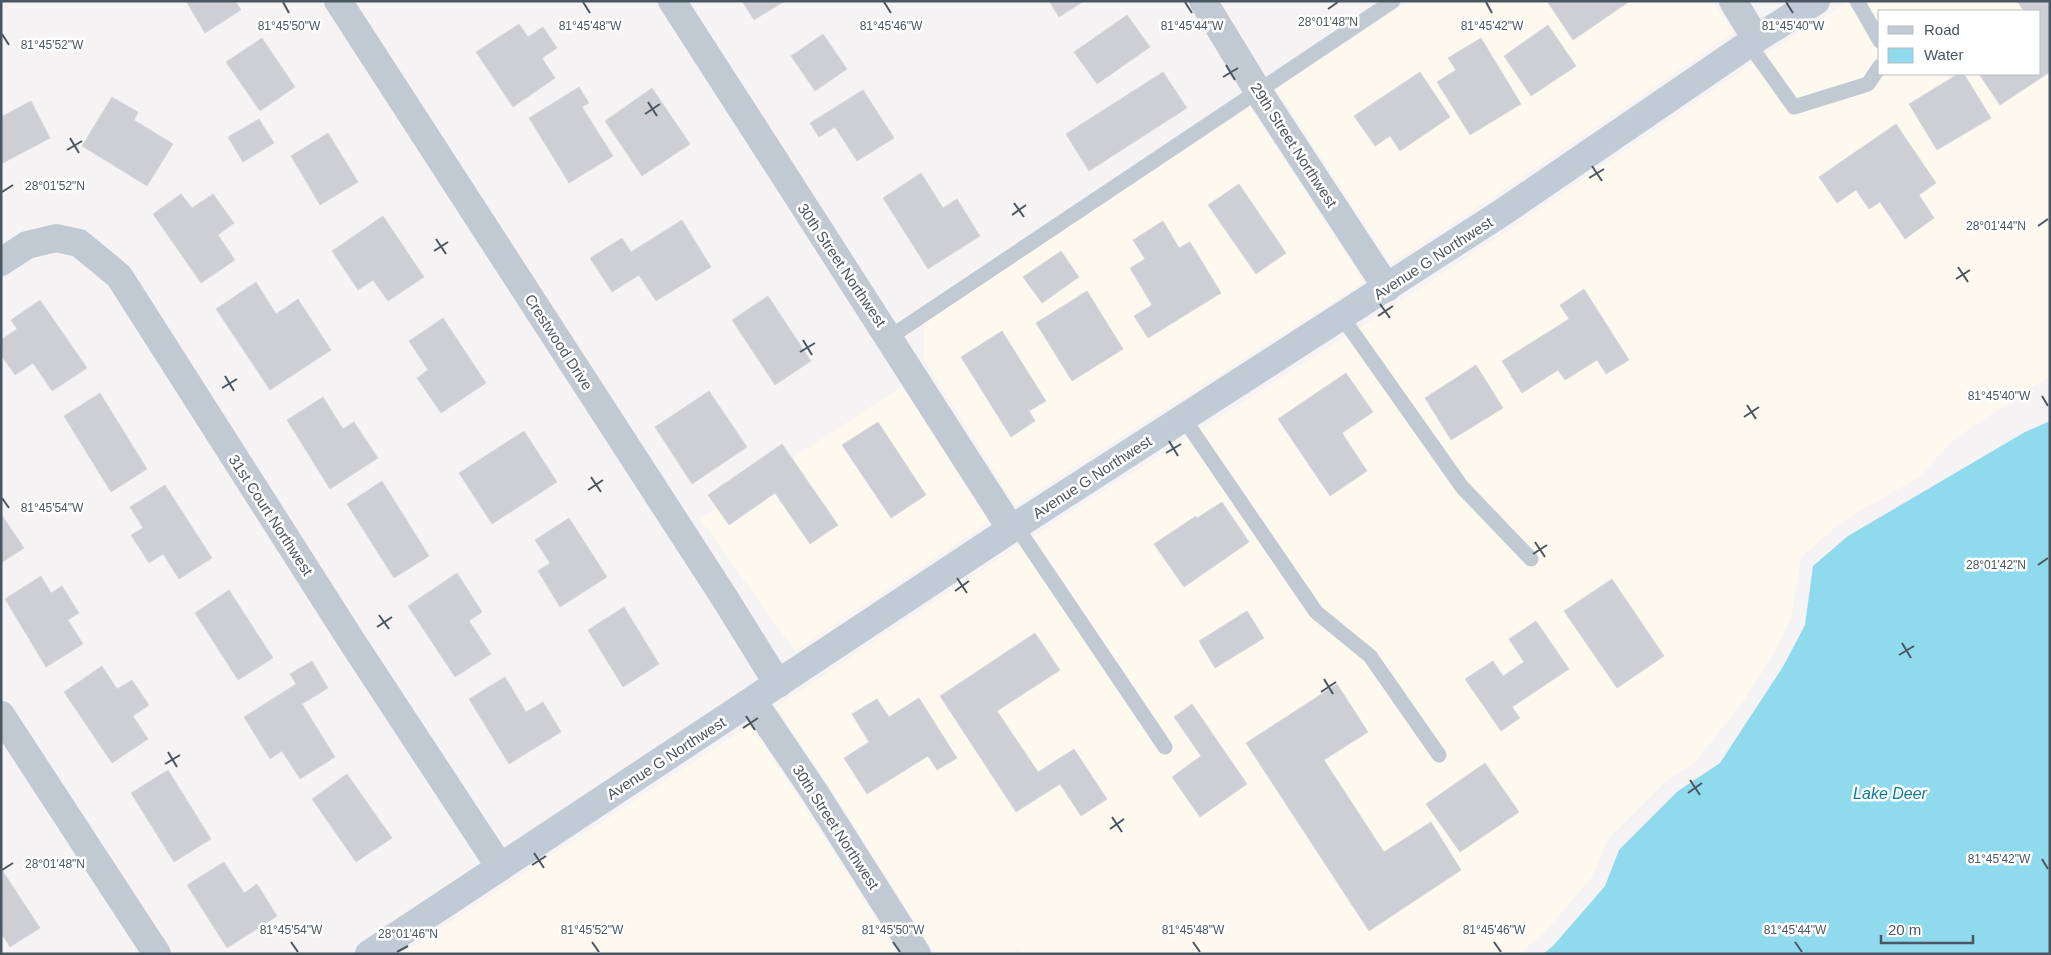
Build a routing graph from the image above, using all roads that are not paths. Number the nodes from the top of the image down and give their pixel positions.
1 (338, 1) edge
2 (672, 1) edge
3 (1203, 1) edge
4 (1393, 1) edge
5 (1733, 1) edge
6 (1816, 1) edge
7 (1856, 1) edge
8 (1878, 37) edge
9 (1753, 41) junction
10 (1878, 69) edge
11 (1258, 91) junction
12 (1, 262) edge
13 (1387, 288) junction
14 (1342, 318) junction
15 (890, 337) junction
16 (1184, 419) junction
17 (1014, 528) junction
18 (1531, 559) dead end
19 (778, 684) junction
20 (753, 701) junction
21 (1, 714) edge
22 (1165, 747) dead end
23 (1439, 755) dead end
24 (500, 867) junction
25 (381, 950) edge
26 (157, 954) edge
27 (917, 954) edge

1 - 19 street, Crestwood Drive
2 - 15 street, 30th Street Northwest
3 - 11 street, 29th Street Northwest
4 - 11 lane
5 - 9 street
6 - 9 main road, Avenue G Northwest
7 - 8 lane
9 - 10 lane
9 - 13 main road, Avenue G Northwest
11 - 13 street, 29th Street Northwest
11 - 15 lane
12 - 24 street, 31st Court Northwest
13 - 14 main road, Avenue G Northwest
14 - 16 main road, Avenue G Northwest
14 - 18 lane
15 - 17 street, 30th Street Northwest
16 - 17 main road, Avenue G Northwest
16 - 23 lane
17 - 19 main road, Avenue G Northwest
17 - 22 lane
19 - 20 main road, Avenue G Northwest
20 - 24 main road, Avenue G Northwest
20 - 27 street, 30th Street Northwest
21 - 26 street
24 - 25 main road, Avenue G Northwest

